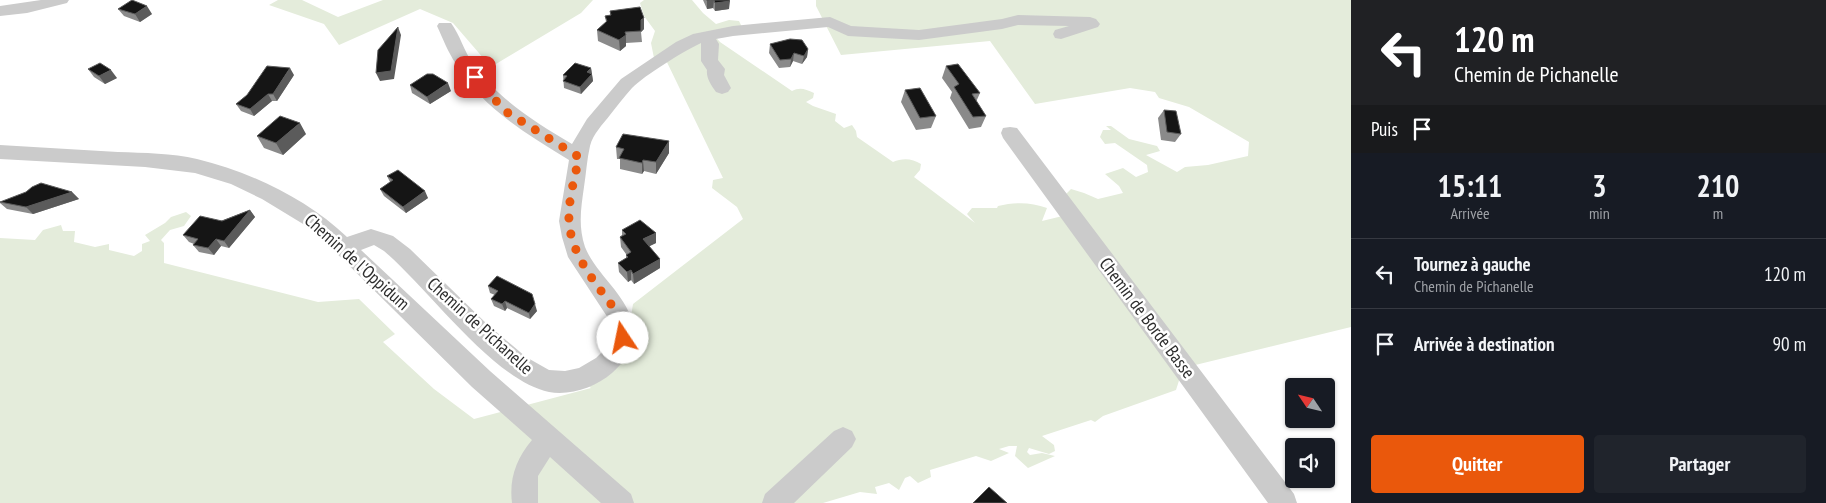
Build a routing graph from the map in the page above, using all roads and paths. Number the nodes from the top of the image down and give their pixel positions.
1 (61, 0) edge
2 (0, 11) edge
3 (445, 26) dead end
4 (1061, 34) dead end
5 (705, 37) junction
6 (723, 83) dead end
7 (1010, 133) dead end
8 (0, 152) edge
9 (579, 157) junction
10 (347, 248) junction
11 (549, 440) junction
12 (843, 440) dead end
13 (525, 503) edge
14 (621, 503) edge
15 (775, 503) edge
16 (1284, 503) edge

1 - 2 street
3 - 9 street
4 - 5 street, Chemin de Pichanelle
5 - 6 street
5 - 9 street, Chemin de Pichanelle
7 - 16 street, Chemin de Borde Basse
8 - 10 street, Chemin de l'Oppidum
9 - 10 street, Chemin de Pichanelle
10 - 11 street, Chemin de l'Oppidum
11 - 13 street
11 - 14 street, Chemin de l'Oppidum
12 - 15 street

